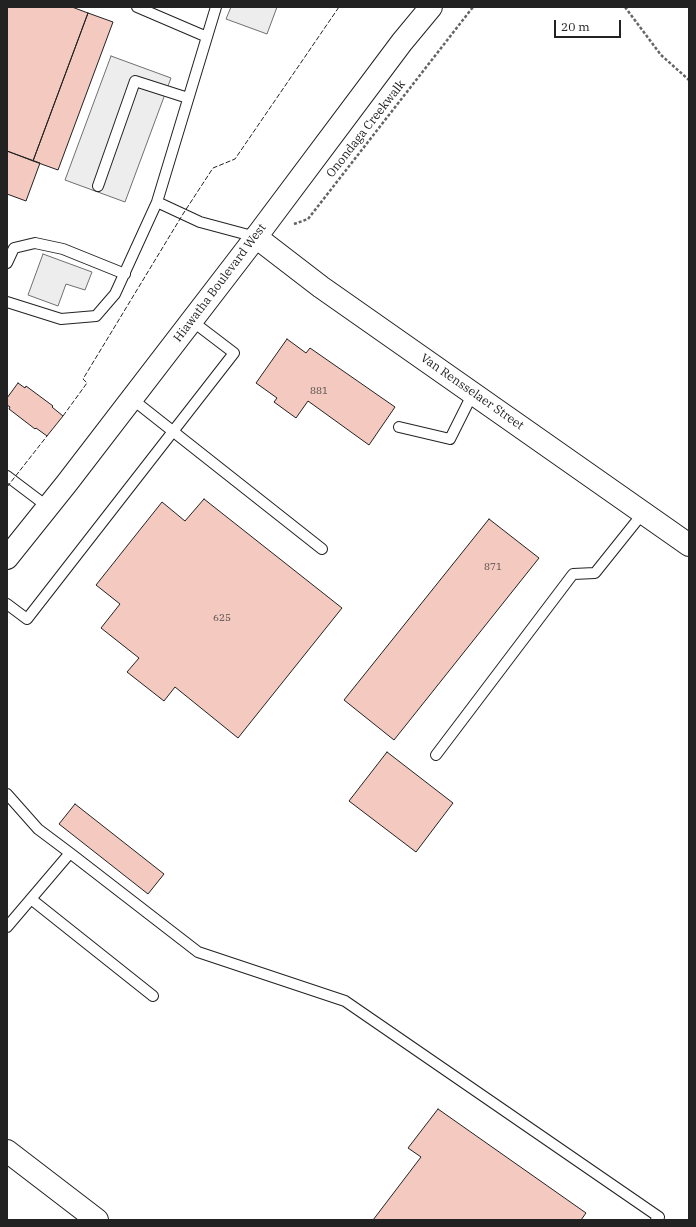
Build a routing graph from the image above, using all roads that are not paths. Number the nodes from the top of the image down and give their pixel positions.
1 (137, 7) edge
2 (216, 7) edge
3 (431, 7) edge
4 (207, 36) junction
5 (188, 98) junction
6 (98, 186) dead end
7 (157, 202) junction
8 (256, 237) junction
9 (7, 263) edge
10 (124, 274) junction
11 (7, 302) edge
12 (192, 321) junction
13 (473, 393) junction
14 (132, 399) junction
15 (399, 427) dead end
16 (174, 432) junction
17 (7, 476) edge
18 (48, 507) junction
19 (643, 513) junction
20 (689, 545) edge
21 (322, 549) dead end
22 (7, 558) edge
23 (7, 604) edge
24 (436, 755) dead end
25 (7, 794) edge
26 (70, 853) junction
27 (31, 899) junction
28 (7, 927) edge
29 (153, 996) dead end
30 (7, 1151) edge
31 (97, 1220) edge
32 (656, 1220) edge

1 - 4 lane
2 - 4 lane
3 - 8 main road, Hiawatha Boulevard West
4 - 5 lane
5 - 6 lane
5 - 7 lane
7 - 8 lane
7 - 10 lane
8 - 12 main road, Hiawatha Boulevard West
8 - 13 main road, Van Rensselaer Street
9 - 10 lane
10 - 11 lane
12 - 14 main road, Hiawatha Boulevard West
12 - 16 lane
13 - 15 lane
13 - 19 main road, Van Rensselaer Street
14 - 16 lane
14 - 18 main road, Hiawatha Boulevard West
16 - 21 lane
16 - 23 lane
17 - 18 lane
18 - 22 main road, Hiawatha Boulevard West
19 - 20 main road, Van Rensselaer Street
19 - 24 lane
25 - 26 lane
26 - 27 lane
26 - 32 lane
27 - 28 lane
27 - 29 lane
30 - 31 main road

